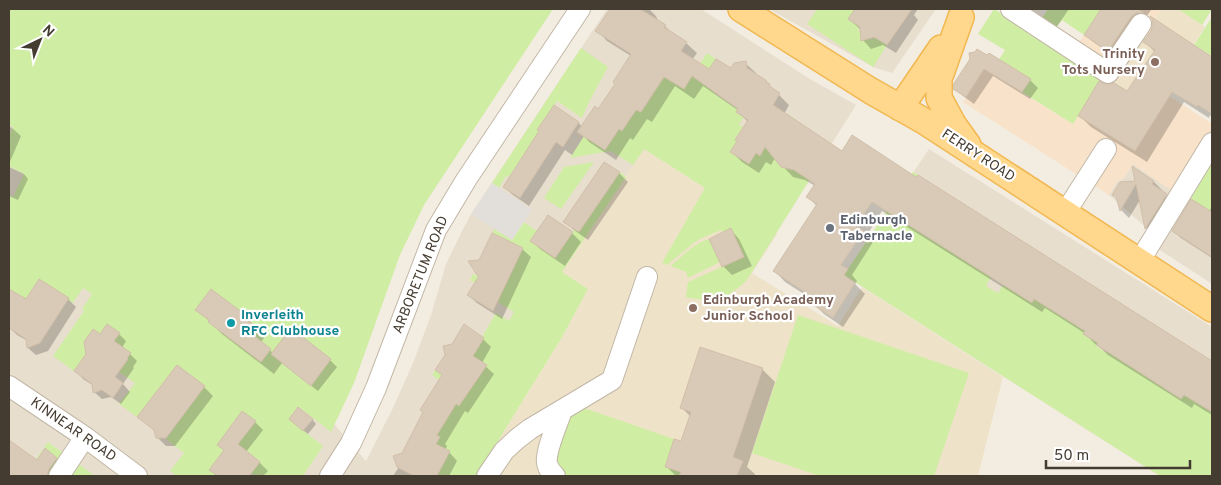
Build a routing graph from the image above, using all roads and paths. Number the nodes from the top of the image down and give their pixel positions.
1 (580, 9) edge
2 (741, 9) edge
3 (1011, 9) edge
4 (964, 13) edge
5 (1141, 24) dead end
6 (900, 108) junction
7 (1212, 143) edge
8 (1106, 149) dead end
9 (974, 154) junction
10 (1065, 213) junction
11 (1139, 262) junction
12 (647, 277) dead end
13 (1212, 309) edge
14 (9, 386) edge
15 (562, 410) junction
16 (85, 437) junction
17 (60, 476) edge
18 (137, 476) edge
19 (330, 476) edge
20 (487, 476) edge
21 (555, 476) edge

1 - 19 street, ARBORETUM ROAD
2 - 6 main road, FERRY ROAD
3 - 5 street
4 - 6 main road
4 - 9 main road
6 - 9 main road, FERRY ROAD
7 - 11 street
8 - 10 street
9 - 10 main road, FERRY ROAD
10 - 11 main road, FERRY ROAD
11 - 13 main road, FERRY ROAD
12 - 15 street
14 - 16 street, KINNEAR ROAD
15 - 20 street
15 - 21 street
16 - 17 street
16 - 18 street, KINNEAR ROAD

